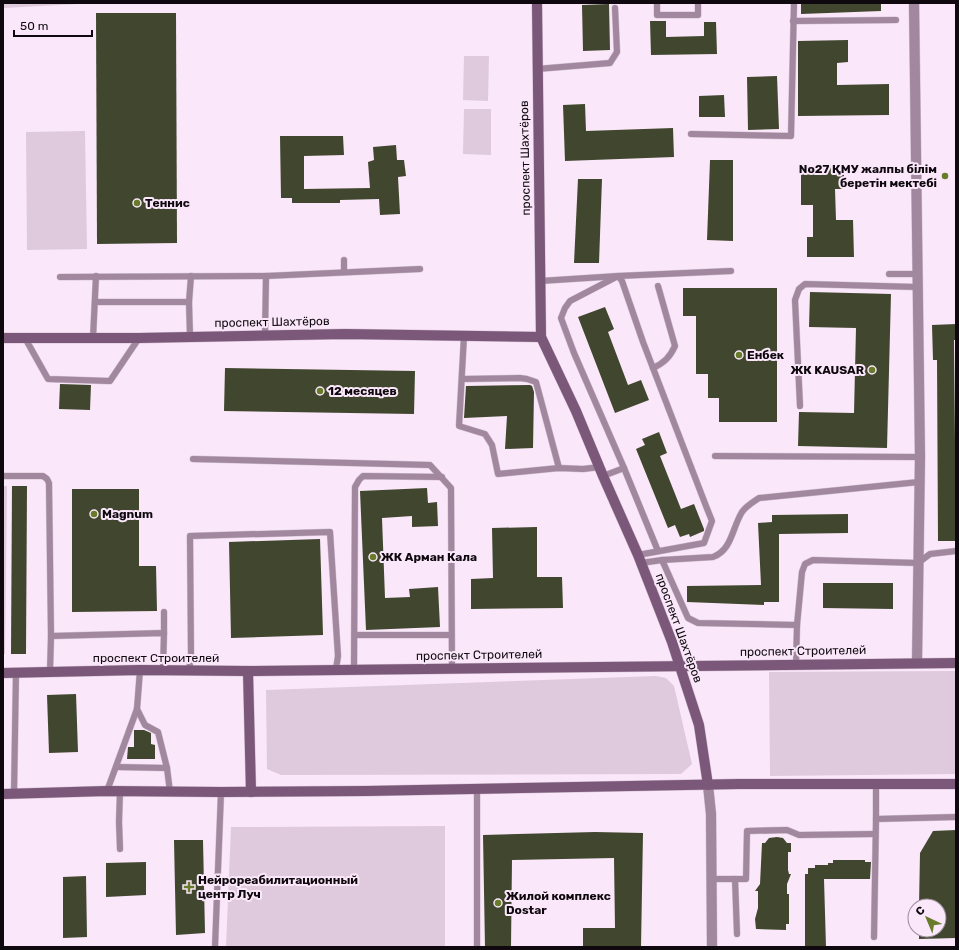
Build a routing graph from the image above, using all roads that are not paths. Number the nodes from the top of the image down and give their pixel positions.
1 (537, 3) edge
2 (657, 3) edge
3 (698, 3) edge
4 (794, 3) edge
5 (914, 3) edge
6 (615, 8) dead end
7 (896, 20) dead end
8 (793, 21) junction
9 (537, 69) junction
10 (691, 134) dead end
11 (344, 260) dead end
12 (420, 269) dead end
13 (731, 271) dead end
14 (344, 272) junction
15 (889, 274) dead end
16 (917, 274) junction
17 (60, 276) dead end
18 (96, 276) junction
19 (191, 276) junction
20 (266, 276) junction
21 (618, 276) junction
22 (540, 281) junction
23 (658, 286) dead end
24 (917, 287) junction
25 (96, 302) junction
26 (189, 302) junction
27 (265, 335) junction
28 (190, 336) junction
29 (464, 336) junction
30 (541, 337) junction
31 (3, 338) edge
32 (25, 338) junction
33 (93, 338) junction
34 (139, 338) junction
35 (653, 368) junction
36 (462, 379) junction
37 (800, 406) dead end
38 (715, 456) dead end
39 (920, 457) junction
40 (192, 459) dead end
41 (560, 468) junction
42 (624, 468) junction
43 (601, 472) junction
44 (3, 476) edge
45 (442, 478) junction
46 (919, 482) junction
47 (658, 551) junction
48 (956, 551) edge
49 (640, 559) junction
50 (662, 560) junction
51 (918, 563) junction
52 (164, 612) dead end
53 (797, 625) junction
54 (164, 633) junction
55 (355, 635) junction
56 (451, 635) junction
57 (51, 636) junction
58 (917, 662) junction
59 (956, 663) edge
60 (796, 665) junction
61 (680, 666) junction
62 (452, 668) junction
63 (336, 669) junction
64 (354, 669) junction
65 (140, 670) junction
66 (163, 670) junction
67 (189, 670) junction
68 (50, 671) junction
69 (248, 671) junction
70 (16, 672) junction
71 (3, 673) edge
72 (137, 710) junction
73 (116, 767) junction
74 (167, 768) junction
75 (876, 784) junction
76 (956, 784) edge
77 (708, 785) junction
78 (477, 789) junction
79 (107, 791) junction
80 (120, 791) junction
81 (170, 792) junction
82 (221, 792) junction
83 (251, 792) junction
84 (3, 794) edge
85 (14, 794) junction
86 (956, 817) edge
87 (876, 819) junction
88 (875, 834) junction
89 (120, 849) dead end
90 (711, 879) junction
91 (735, 879) junction
92 (737, 934) dead end
93 (874, 937) dead end
94 (215, 947) edge
95 (477, 947) edge
96 (712, 947) edge

1 - 9 main road, проспект Шахтёров
2 - 3 lane
4 - 8 lane
5 - 16 street
6 - 9 lane
7 - 8 lane
8 - 10 lane
9 - 22 main road, проспект Шахтёров
11 - 14 lane
12 - 14 lane
13 - 21 lane
14 - 20 lane
15 - 16 lane
16 - 24 street
17 - 18 lane
18 - 19 lane
18 - 25 lane
19 - 20 lane
19 - 26 lane
20 - 27 lane
21 - 22 lane
21 - 35 lane
21 - 42 lane
22 - 30 main road, проспект Шахтёров
23 - 35 lane
24 - 37 lane
24 - 39 street
25 - 26 lane
25 - 33 lane
26 - 28 lane
27 - 28 main road, проспект Шахтёров
27 - 29 main road, проспект Шахтёров
28 - 34 main road, проспект Шахтёров
29 - 30 main road, проспект Шахтёров
29 - 36 lane
30 - 43 main road, проспект Шахтёров
31 - 32 main road, проспект Шахтёров
32 - 33 main road, проспект Шахтёров
32 - 34 lane
33 - 34 main road, проспект Шахтёров
35 - 47 lane
36 - 41 lane
36 - 41 lane
38 - 39 lane
39 - 46 street
40 - 45 lane
41 - 43 lane
42 - 43 lane
42 - 47 lane
43 - 49 main road, проспект Шахтёров
44 - 57 lane
45 - 55 lane
45 - 56 lane
46 - 50 lane
46 - 51 street
47 - 49 lane
48 - 51 lane
49 - 50 lane
49 - 61 main road, проспект Шахтёров
50 - 53 lane
51 - 53 lane
51 - 58 street
52 - 54 lane
53 - 60 lane
54 - 57 lane
54 - 66 lane
55 - 56 lane
55 - 64 lane
56 - 62 lane
57 - 68 lane
58 - 59 main road, проспект Строителей
58 - 60 main road, проспект Строителей
60 - 61 main road, проспект Строителей
61 - 62 main road, проспект Строителей
61 - 77 main road, проспект Шахтёров
62 - 64 main road, проспект Строителей
63 - 64 main road, проспект Строителей
63 - 67 lane
63 - 69 main road, проспект Строителей
65 - 66 main road, проспект Строителей
65 - 68 main road, проспект Строителей
65 - 72 lane
66 - 67 main road, проспект Строителей
67 - 69 main road, проспект Строителей
68 - 70 main road, проспект Строителей
69 - 83 main road
70 - 71 main road, проспект Строителей
70 - 85 lane
72 - 73 lane
72 - 74 lane
73 - 74 lane
73 - 79 lane
74 - 81 lane
75 - 76 main road
75 - 77 main road
75 - 87 lane
77 - 78 main road
77 - 90 street, проспект Шахтёров
78 - 83 main road
78 - 95 lane
79 - 80 main road
79 - 85 main road
80 - 81 main road
80 - 89 lane
81 - 82 main road
82 - 83 main road
82 - 94 lane
84 - 85 main road
86 - 87 lane
87 - 88 lane
88 - 91 lane
88 - 93 lane
90 - 91 lane
90 - 96 street, проспект Шахтёров
91 - 92 lane

